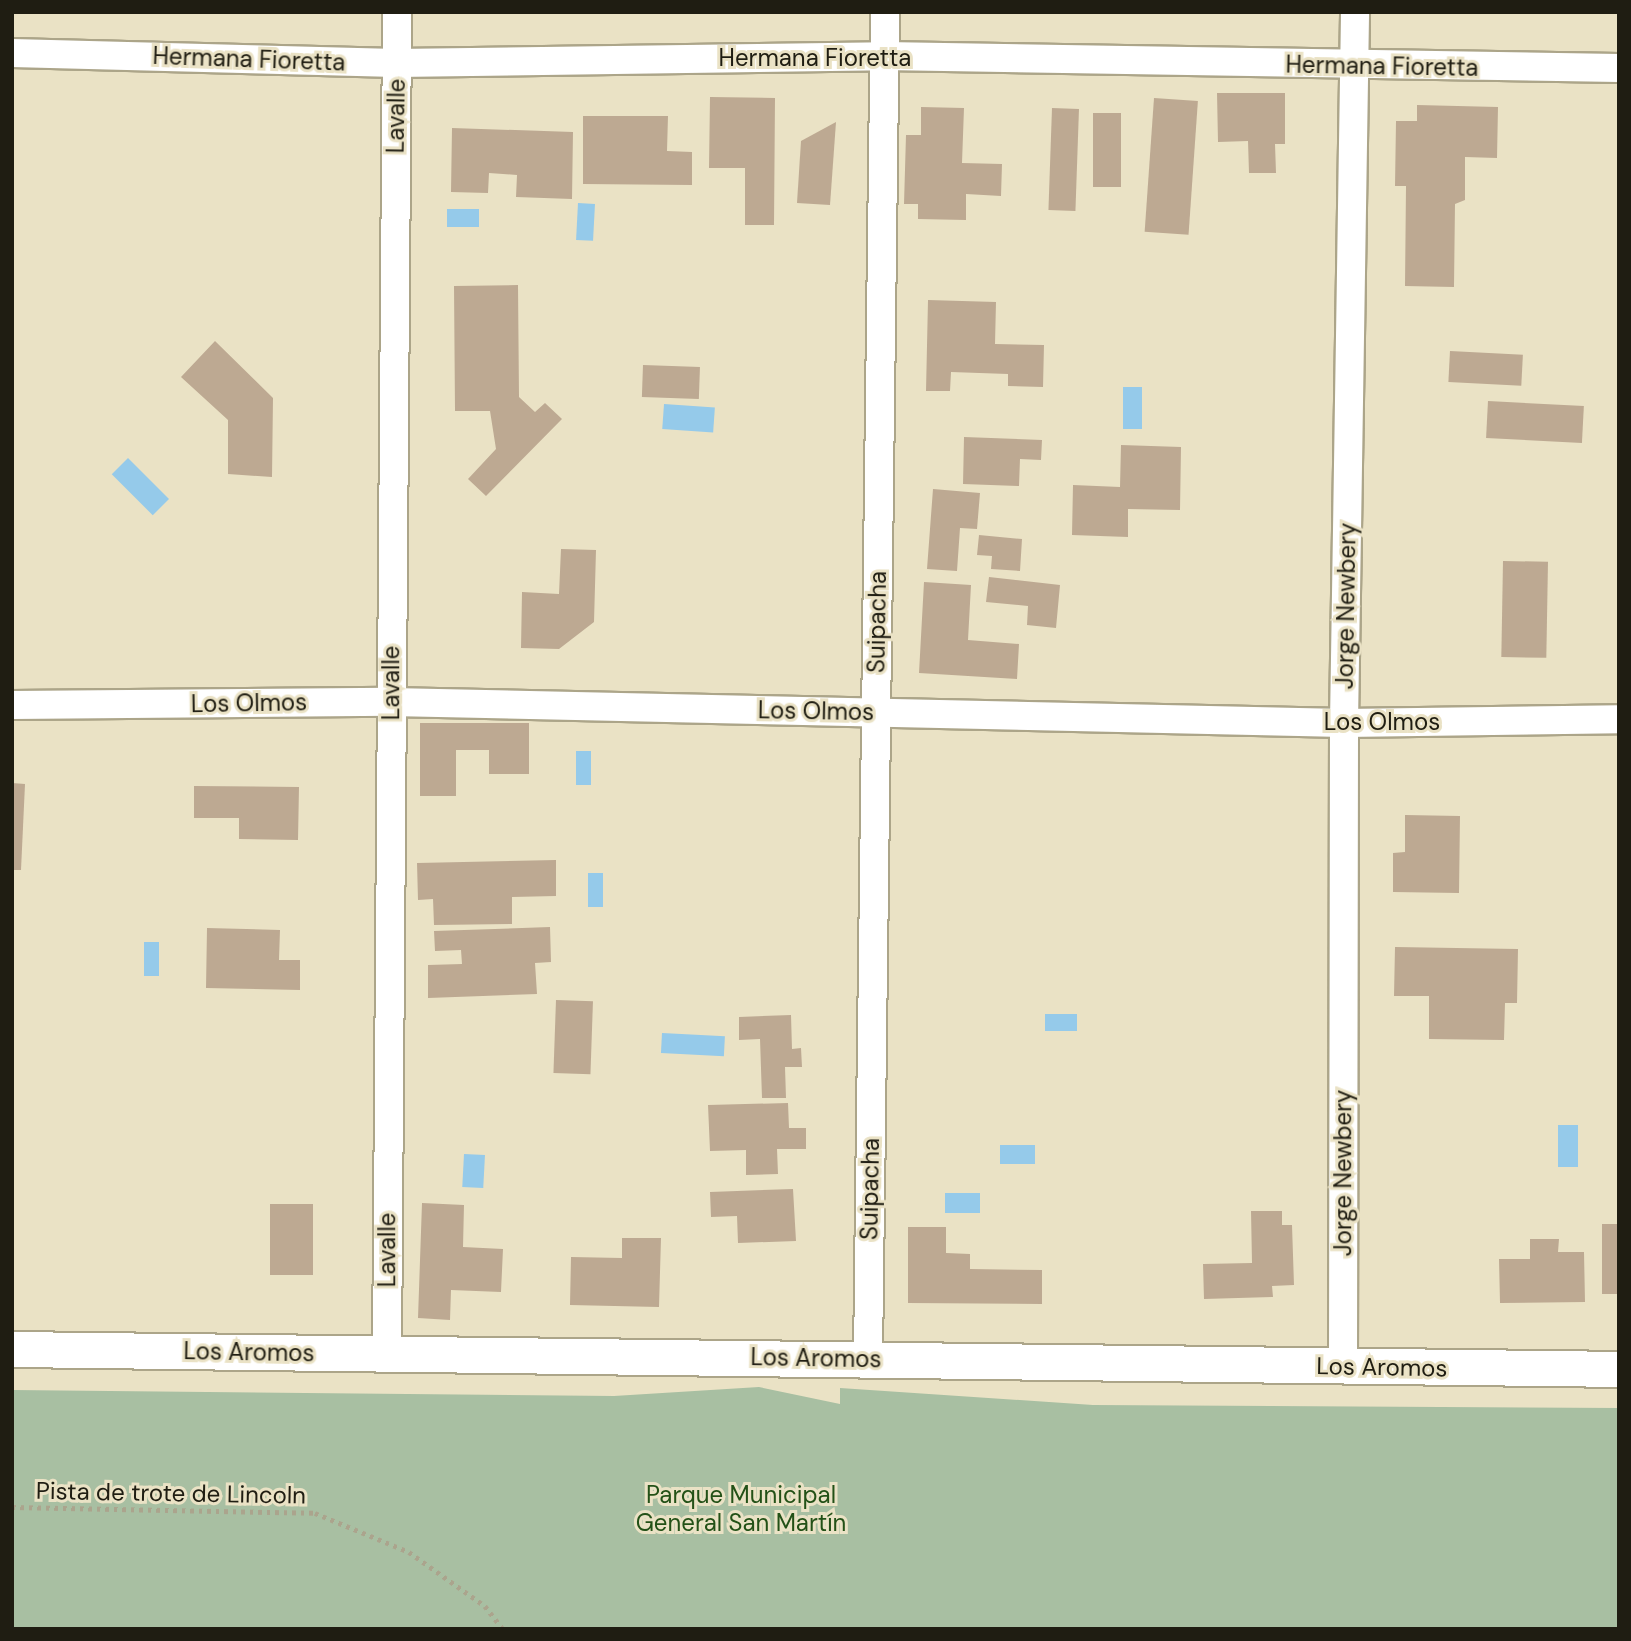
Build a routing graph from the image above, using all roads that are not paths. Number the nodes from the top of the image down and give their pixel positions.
1 (397, 12) edge
2 (885, 12) edge
3 (1355, 12) edge
4 (12, 53) edge
5 (884, 56) junction
6 (396, 63) junction
7 (1353, 66) junction
8 (1619, 68) edge
9 (391, 702) junction
10 (12, 705) edge
11 (876, 713) junction
12 (1619, 719) edge
13 (1344, 723) junction
14 (12, 1349) edge
15 (387, 1354) junction
16 (868, 1358) junction
17 (1343, 1367) junction
18 (1619, 1369) edge

1 - 6 street, Lavalle
2 - 5 street, Suipacha
3 - 7 street, Jorge Newbery
4 - 6 street, Hermana Fioretta
5 - 6 street, Hermana Fioretta
5 - 7 street, Hermana Fioretta
5 - 11 street, Suipacha
6 - 9 street, Lavalle
7 - 8 street, Hermana Fioretta
7 - 13 street, Jorge Newbery
9 - 10 street, Los Olmos
9 - 11 street, Los Olmos
9 - 15 street, Lavalle
11 - 13 street, Los Olmos
11 - 16 street, Suipacha
12 - 13 street, Los Olmos
13 - 17 street, Jorge Newbery
14 - 15 street, Los Aromos
15 - 16 street, Los Aromos
16 - 17 street, Los Aromos
17 - 18 street, Los Aromos

